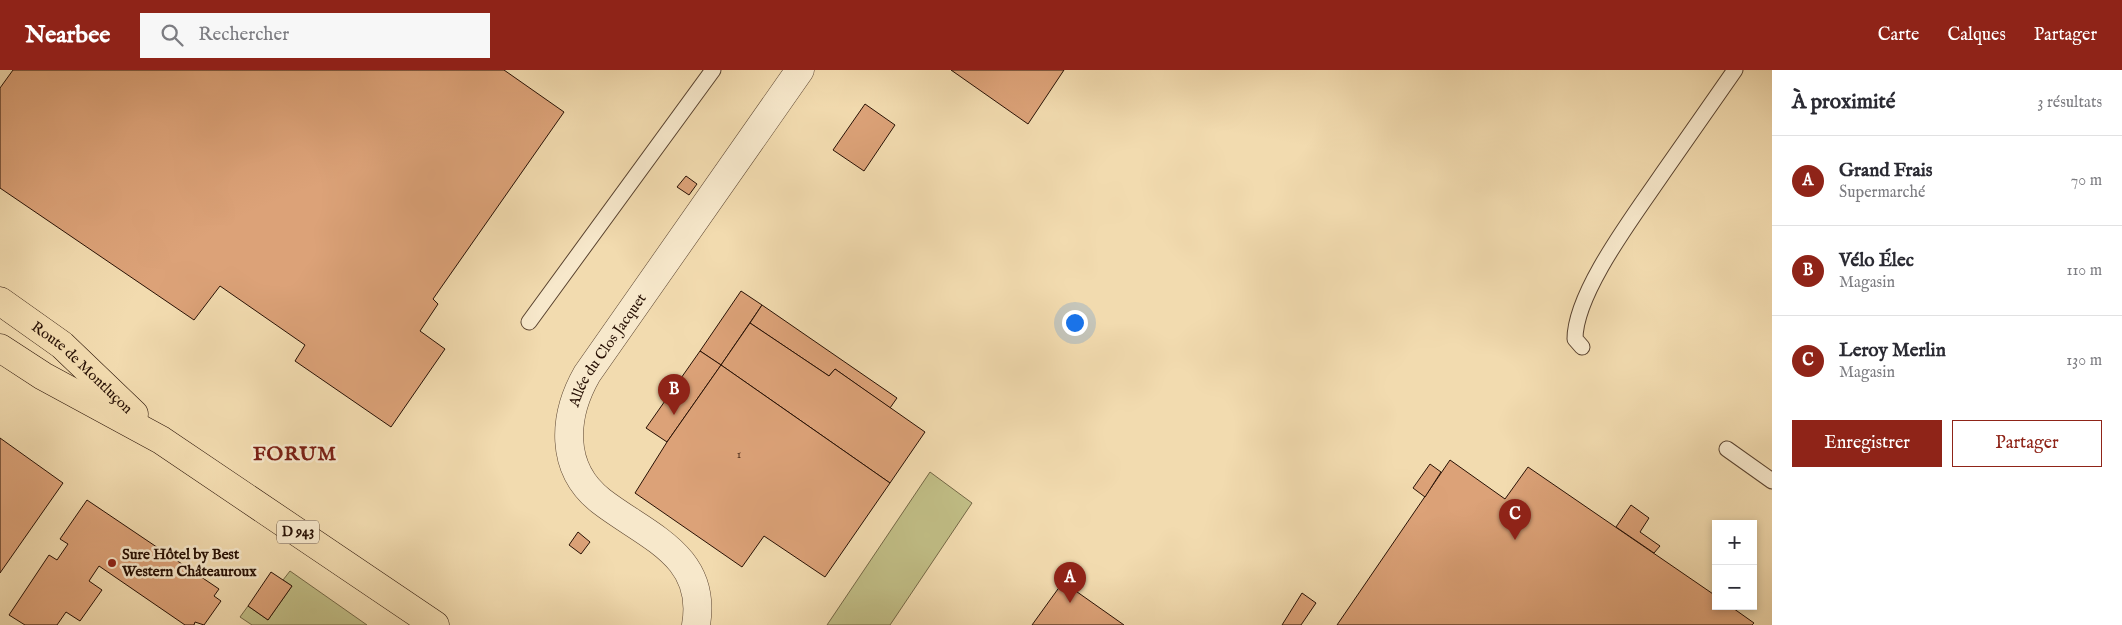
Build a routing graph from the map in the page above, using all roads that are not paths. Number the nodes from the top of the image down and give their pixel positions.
1 (713, 70) edge
2 (800, 70) edge
3 (1735, 70) edge
4 (0, 301) edge
5 (529, 322) dead end
6 (1582, 347) dead end
7 (0, 348) edge
8 (161, 440) junction
9 (1727, 449) dead end
10 (1772, 481) edge
11 (435, 625) edge
12 (696, 625) edge

1 - 5 lane
2 - 12 street, Allée du Clos Jacquet
3 - 6 lane
4 - 8 main road, Route de Montluçon / D 943
7 - 8 main road, Route de Montluçon / D 943
8 - 11 main road, Route de Montluçon / D 943
9 - 10 lane

